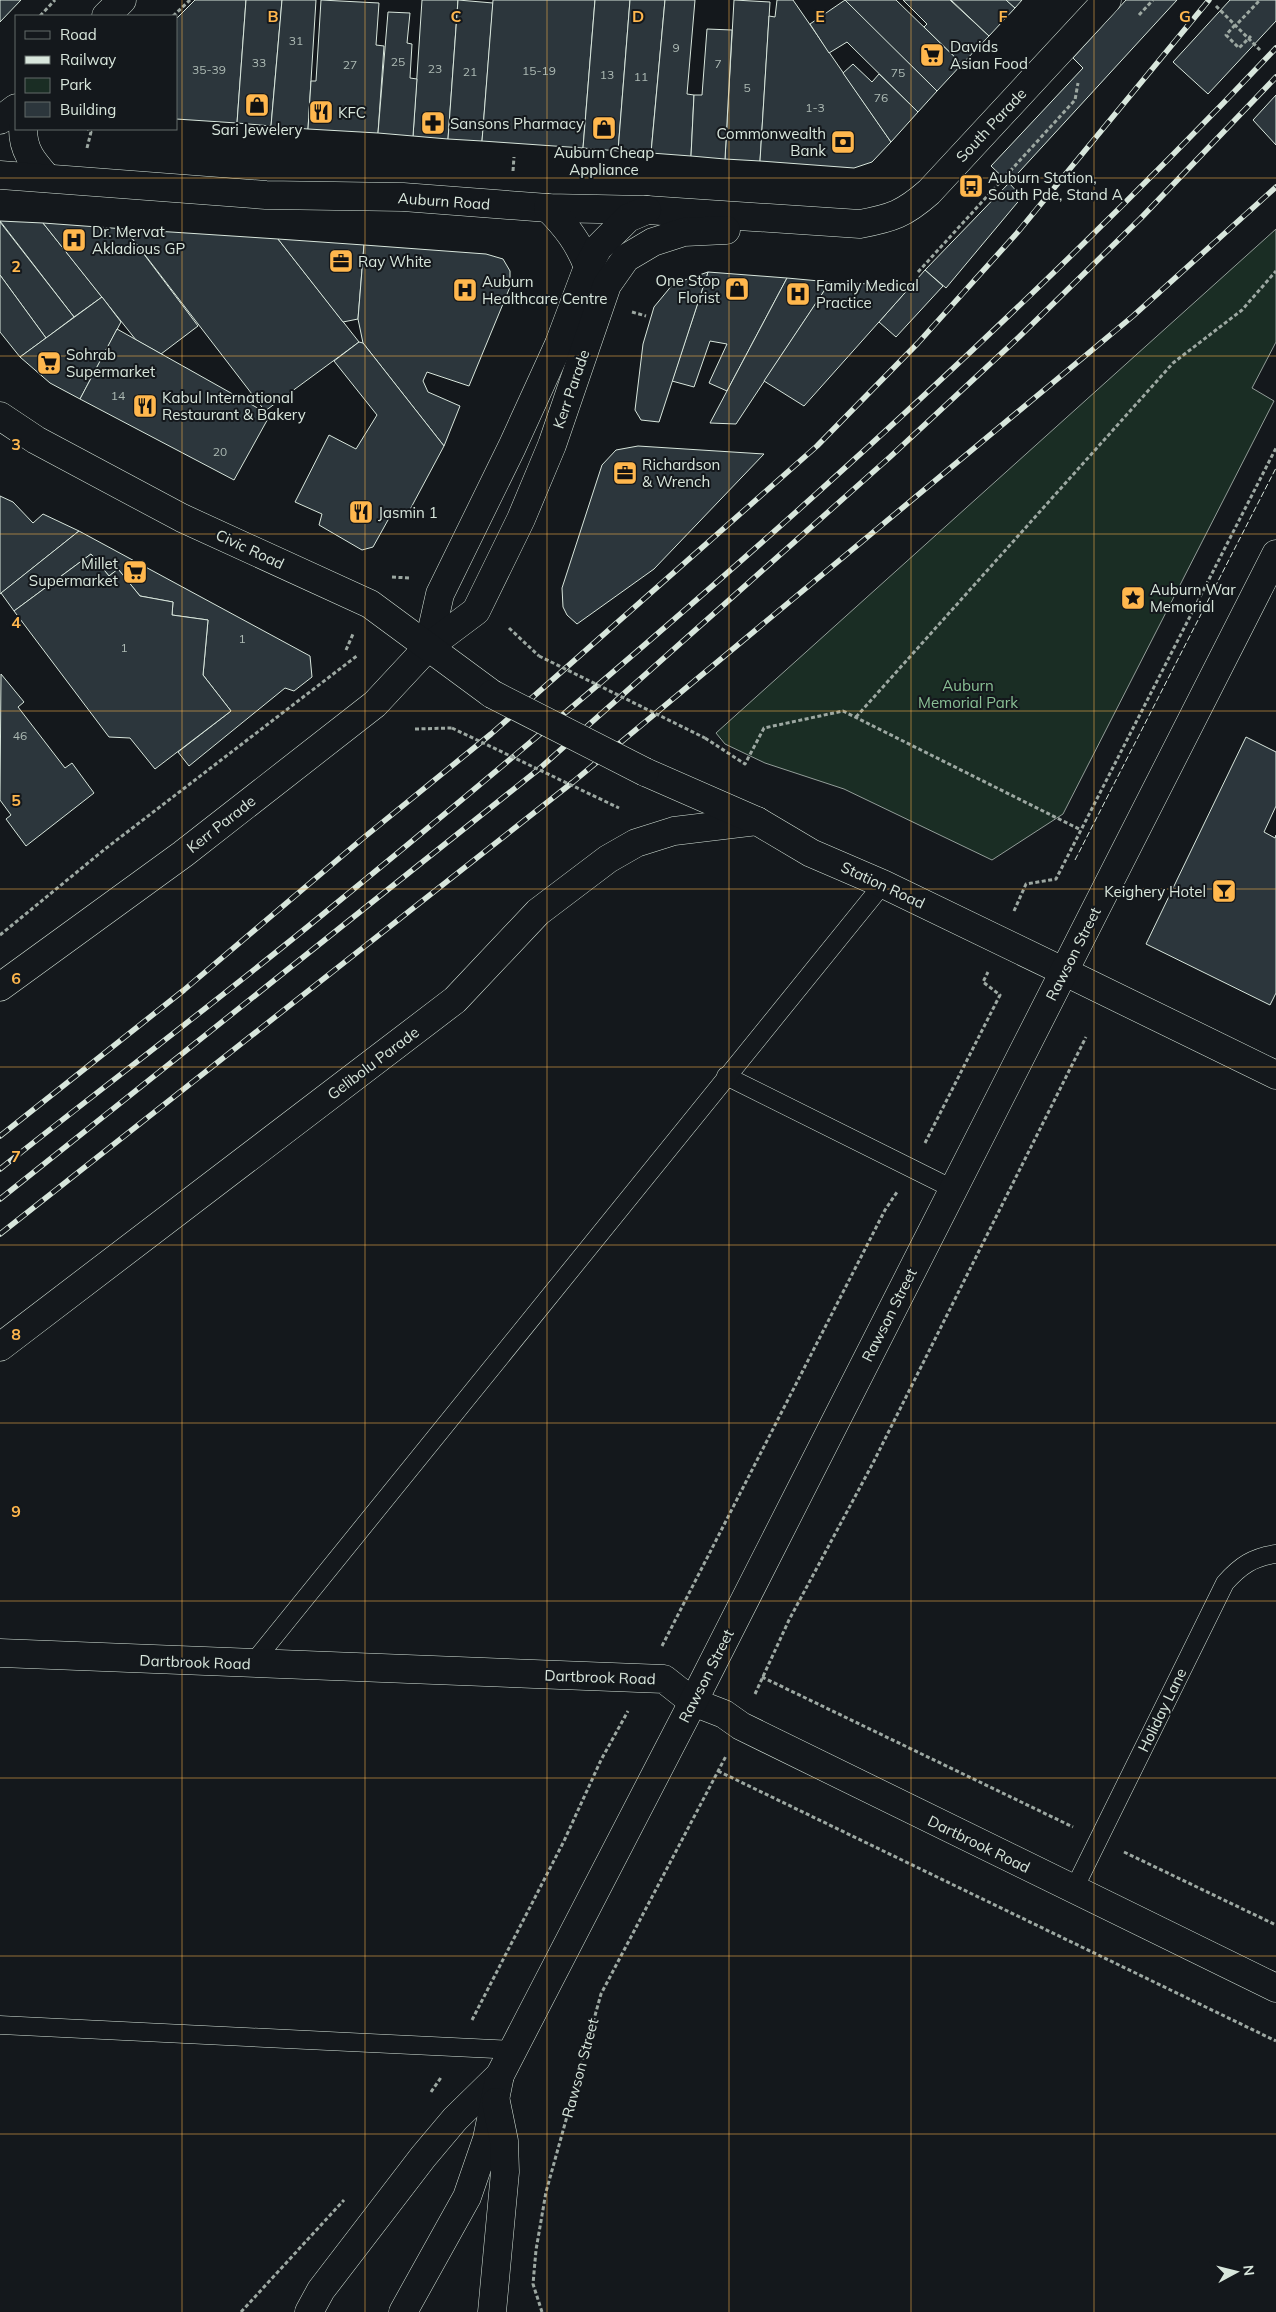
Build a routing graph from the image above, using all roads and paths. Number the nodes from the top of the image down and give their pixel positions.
1 (55, 0) edge
2 (122, 0) edge
3 (190, 0) edge
4 (1107, 0) edge
5 (1260, 0) edge
6 (1216, 6) dead end
7 (41, 15) edge
8 (107, 15) edge
9 (174, 15) edge
10 (1237, 24) junction
11 (1251, 36) dead end
12 (1260, 50) dead end
13 (1079, 74) dead end
14 (15, 109) edge
15 (0, 120) edge
16 (23, 130) edge
17 (0, 175) edge
18 (47, 178) junction
19 (548, 208) junction
20 (647, 210) junction
21 (888, 219) joint
22 (776, 220) junction
23 (588, 267) junction
24 (1276, 271) edge
25 (918, 272) dead end
26 (627, 310) dead end
27 (646, 316) dead end
28 (0, 416) edge
29 (1276, 448) edge
30 (1276, 554) edge
31 (386, 577) dead end
32 (409, 578) dead end
33 (508, 628) dead end
34 (354, 631) dead end
35 (428, 647) junction
36 (346, 650) dead end
37 (358, 655) dead end
38 (492, 694) joint
39 (856, 717) junction
40 (415, 729) dead end
41 (619, 808) dead end
42 (757, 821) junction
43 (1081, 830) junction
44 (883, 884) junction
45 (1026, 884) dead end
46 (0, 935) edge
47 (1064, 971) junction
48 (983, 982) dead end
49 (0, 987) edge
50 (1086, 1037) dead end
51 (726, 1076) junction
52 (1276, 1076) edge
53 (913, 1168) junction
54 (953, 1189) junction
55 (0, 1347) edge
56 (1276, 1554) edge
57 (0, 1654) edge
58 (252, 1664) junction
59 (762, 1677) junction
60 (646, 1678) junction
61 (693, 1702) junction
62 (741, 1726) junction
63 (718, 1771) junction
64 (1098, 1839) junction
65 (1073, 1891) junction
66 (1276, 1925) edge
67 (1276, 1988) edge
68 (0, 2026) edge
69 (1276, 2040) edge
70 (458, 2046) junction
71 (513, 2050) junction
72 (500, 2075) junction
73 (428, 2096) dead end
74 (496, 2102) junction
75 (350, 2194) dead end
76 (241, 2312) edge
77 (309, 2312) edge
78 (403, 2312) edge
79 (492, 2312) edge
80 (542, 2312) edge

1 - 7 path
2 - 8 main road
3 - 9 path
4 - 21 main road, South Parade
5 - 10 path
6 - 10 path
10 - 11 path
10 - 12 path
13 - 25 path
14 - 15 main road
16 - 18 main road
17 - 18 main road, Auburn Road
18 - 19 main road, Auburn Road
19 - 20 main road, Auburn Road
19 - 23 main road
20 - 22 main road, Auburn Road
20 - 23 main road, Kerr Parade
21 - 22 main road, Auburn Road
22 - 35 main road, Kerr Parade
23 - 35 main road, Kerr Parade
24 - 39 path
26 - 27 path
28 - 35 main road, Civic Road
29 - 43 path
30 - 47 main road, Rawson Street
31 - 32 path
33 - 39 path, bridge
34 - 36 path
35 - 38 main road, Civic Road
35 - 49 main road, Kerr Parade
37 - 46 path
38 - 42 main road, Station Road, bridge
39 - 43 path
40 - 41 path, bridge
42 - 44 main road, Station Road
42 - 55 main road, Gelibolu Parade
43 - 45 path
44 - 47 main road, Station Road
44 - 51 lane
47 - 52 main road, Station Road
47 - 54 main road, Rawson Street
48 - 53 path
50 - 59 path, Rawson Street
51 - 53 lane
51 - 58 lane
53 - 54 lane
53 - 60 path
54 - 61 main road, Rawson Street
56 - 64 lane, Holiday Lane
57 - 58 main road, Dartbrook Road
58 - 60 main road, Dartbrook Road
59 - 62 path, Rawson Street
59 - 64 path
60 - 61 main road, Dartbrook Road
60 - 70 path
61 - 62 main road, Dartbrook Road
61 - 71 main road, Rawson Street
62 - 63 path, Rawson Street
62 - 65 main road, Dartbrook Road
63 - 69 path
63 - 80 path, Rawson Street
64 - 65 lane, Holiday Lane
64 - 66 path
65 - 67 main road, Dartbrook Road
68 - 70 lane
70 - 71 lane
70 - 73 path
71 - 72 main road, Rawson Street
72 - 74 main road, Rawson Street
72 - 77 main road, Rawson Street
74 - 78 main road, Rawson Street
74 - 79 main road
75 - 76 path

